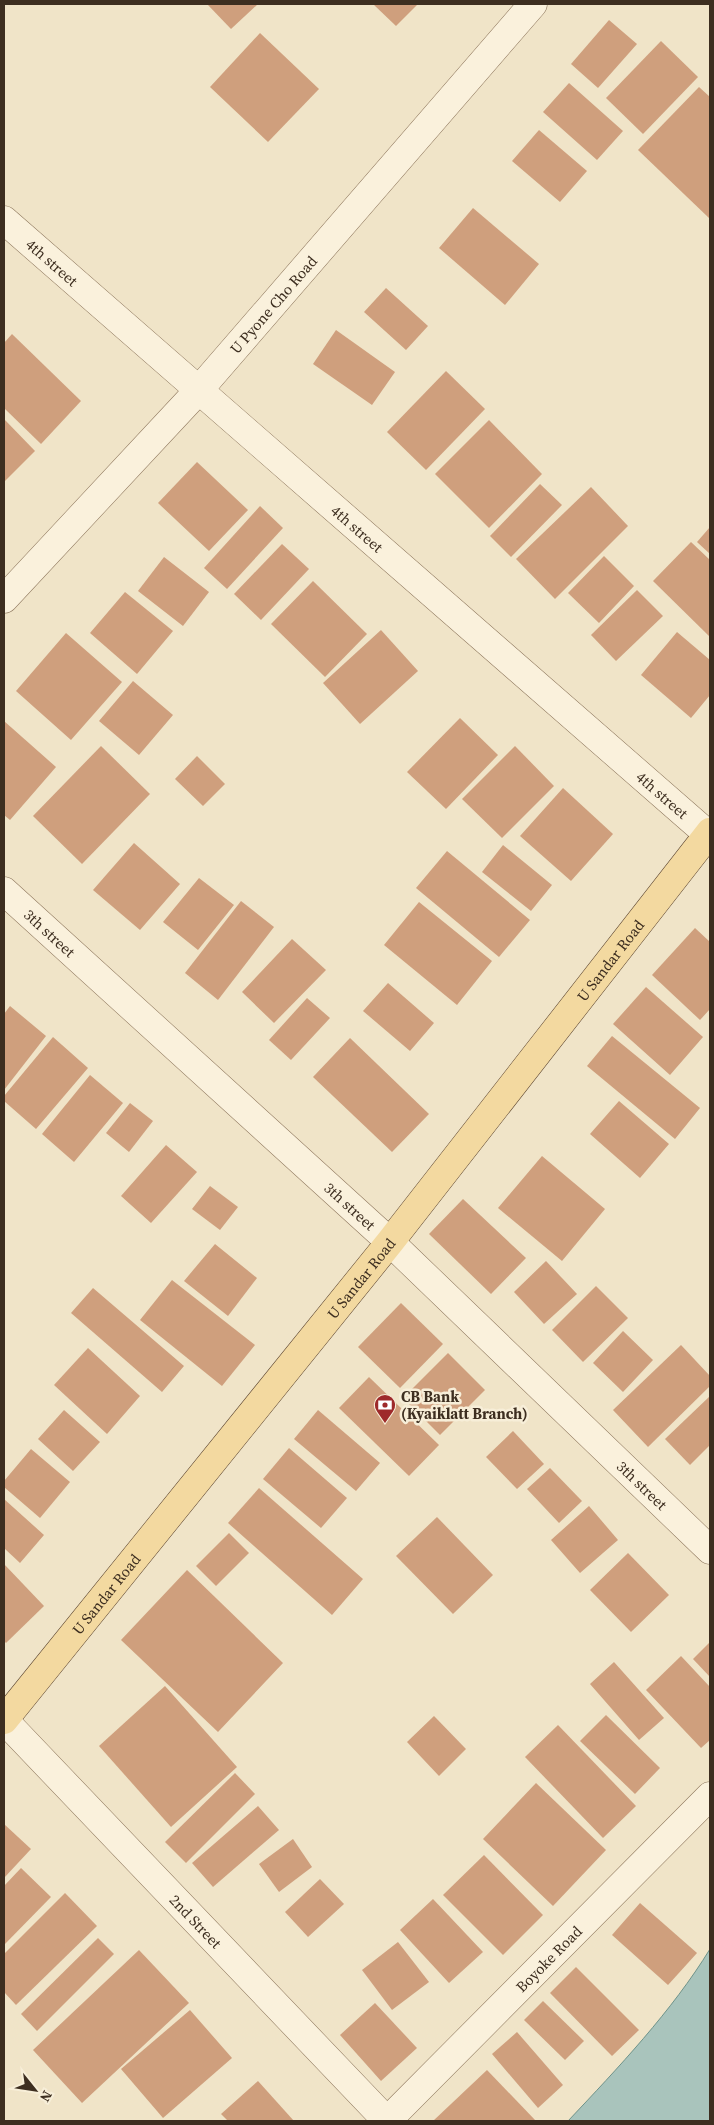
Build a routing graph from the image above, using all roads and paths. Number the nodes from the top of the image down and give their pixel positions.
1 (533, 4) edge
2 (4, 220) edge
3 (198, 391) junction
4 (4, 599) edge
5 (710, 834) edge
6 (4, 891) edge
7 (390, 1242) junction
8 (710, 1550) edge
9 (4, 1720) edge
10 (710, 1796) edge
11 (387, 2121) edge

1 - 3 street, U Pyone Cho Road
2 - 3 street, 4th street
3 - 4 street, U Pyone Cho Road
3 - 5 street, 4th street
5 - 7 main road, U Sandar Road
6 - 7 street, 3th street
7 - 8 street, 3th street
7 - 9 main road, U Sandar Road
9 - 11 street, 2nd Street
10 - 11 street, Boyoke Road

